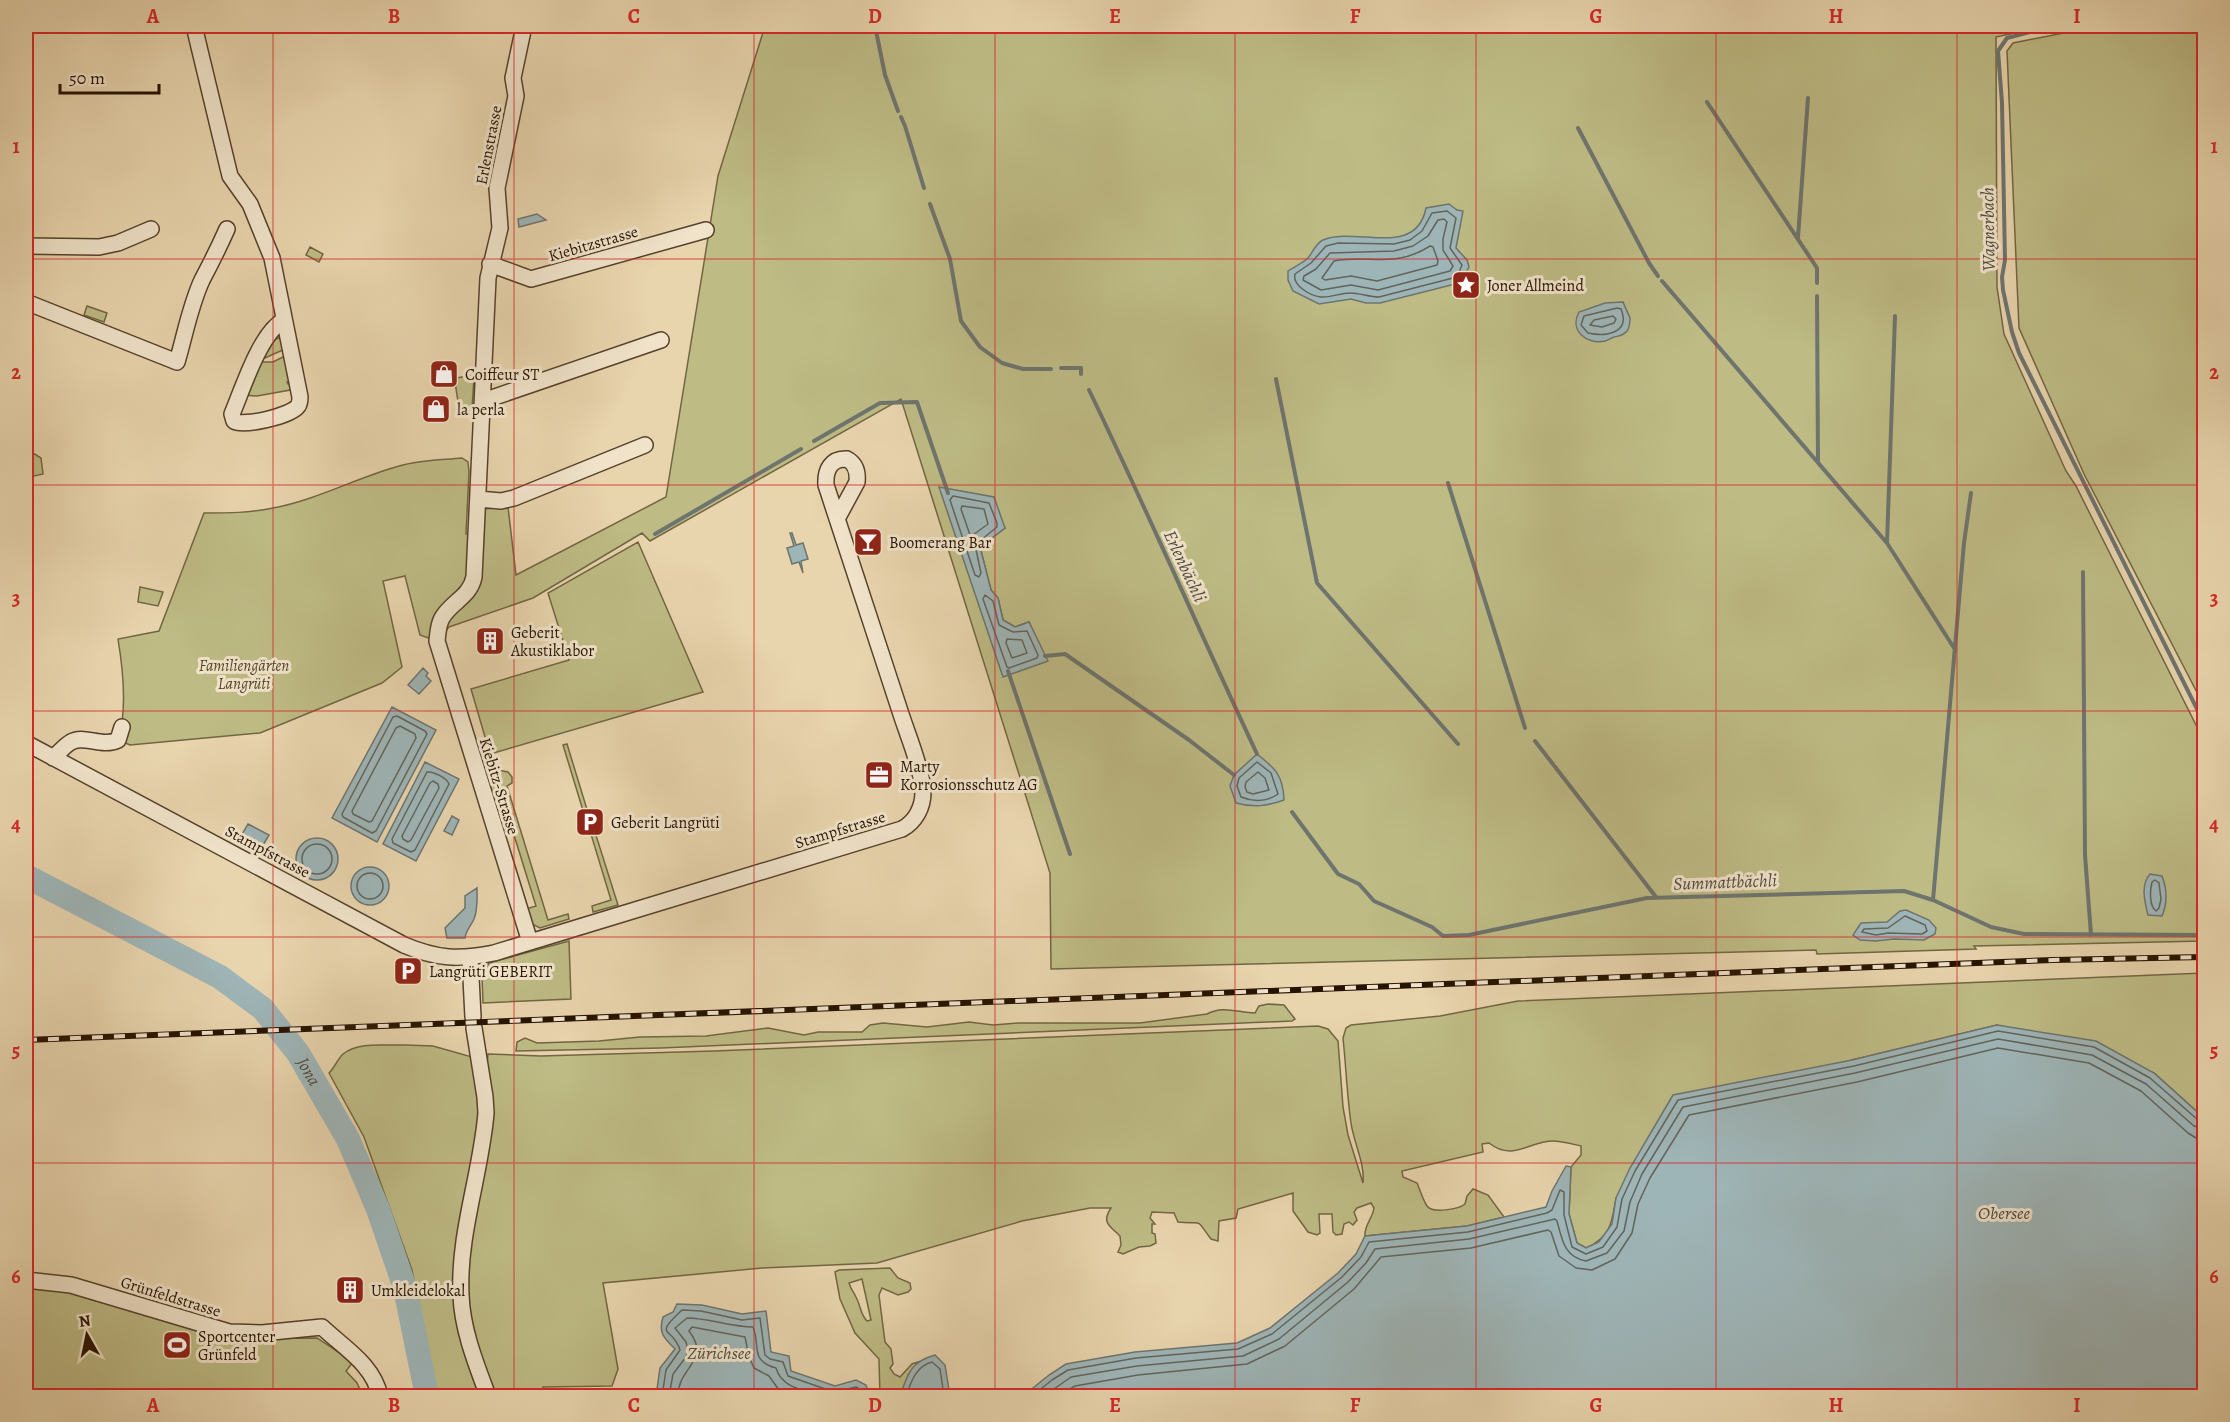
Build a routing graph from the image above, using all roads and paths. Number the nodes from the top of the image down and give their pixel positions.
1 (194, 26) edge
2 (524, 26) edge
3 (151, 229) dead end
4 (226, 229) dead end
5 (706, 230) dead end
6 (26, 246) edge
7 (490, 264) junction
8 (26, 302) edge
9 (284, 320) junction
10 (661, 340) dead end
11 (483, 401) junction
12 (645, 445) dead end
13 (478, 499) junction
14 (837, 519) dead end
15 (122, 727) dead end
16 (26, 743) edge
17 (53, 759) junction
18 (530, 942) junction
19 (470, 958) junction
20 (26, 1280) edge
21 (380, 1396) edge
22 (488, 1396) edge

1 - 9 street
2 - 7 street, Erlenstrasse
3 - 6 street
4 - 8 street
5 - 7 street, Kiebitzstrasse
7 - 11 street
9 - 9 street
10 - 11 street
11 - 13 street
12 - 13 street
13 - 18 street, Kiebitz-Strasse
14 - 18 street, Stampfstrasse
15 - 17 street
16 - 17 street, Stampfstrasse
17 - 19 street, Stampfstrasse
18 - 19 street, Stampfstrasse
19 - 22 street
20 - 21 street, Grünfeldstrasse

